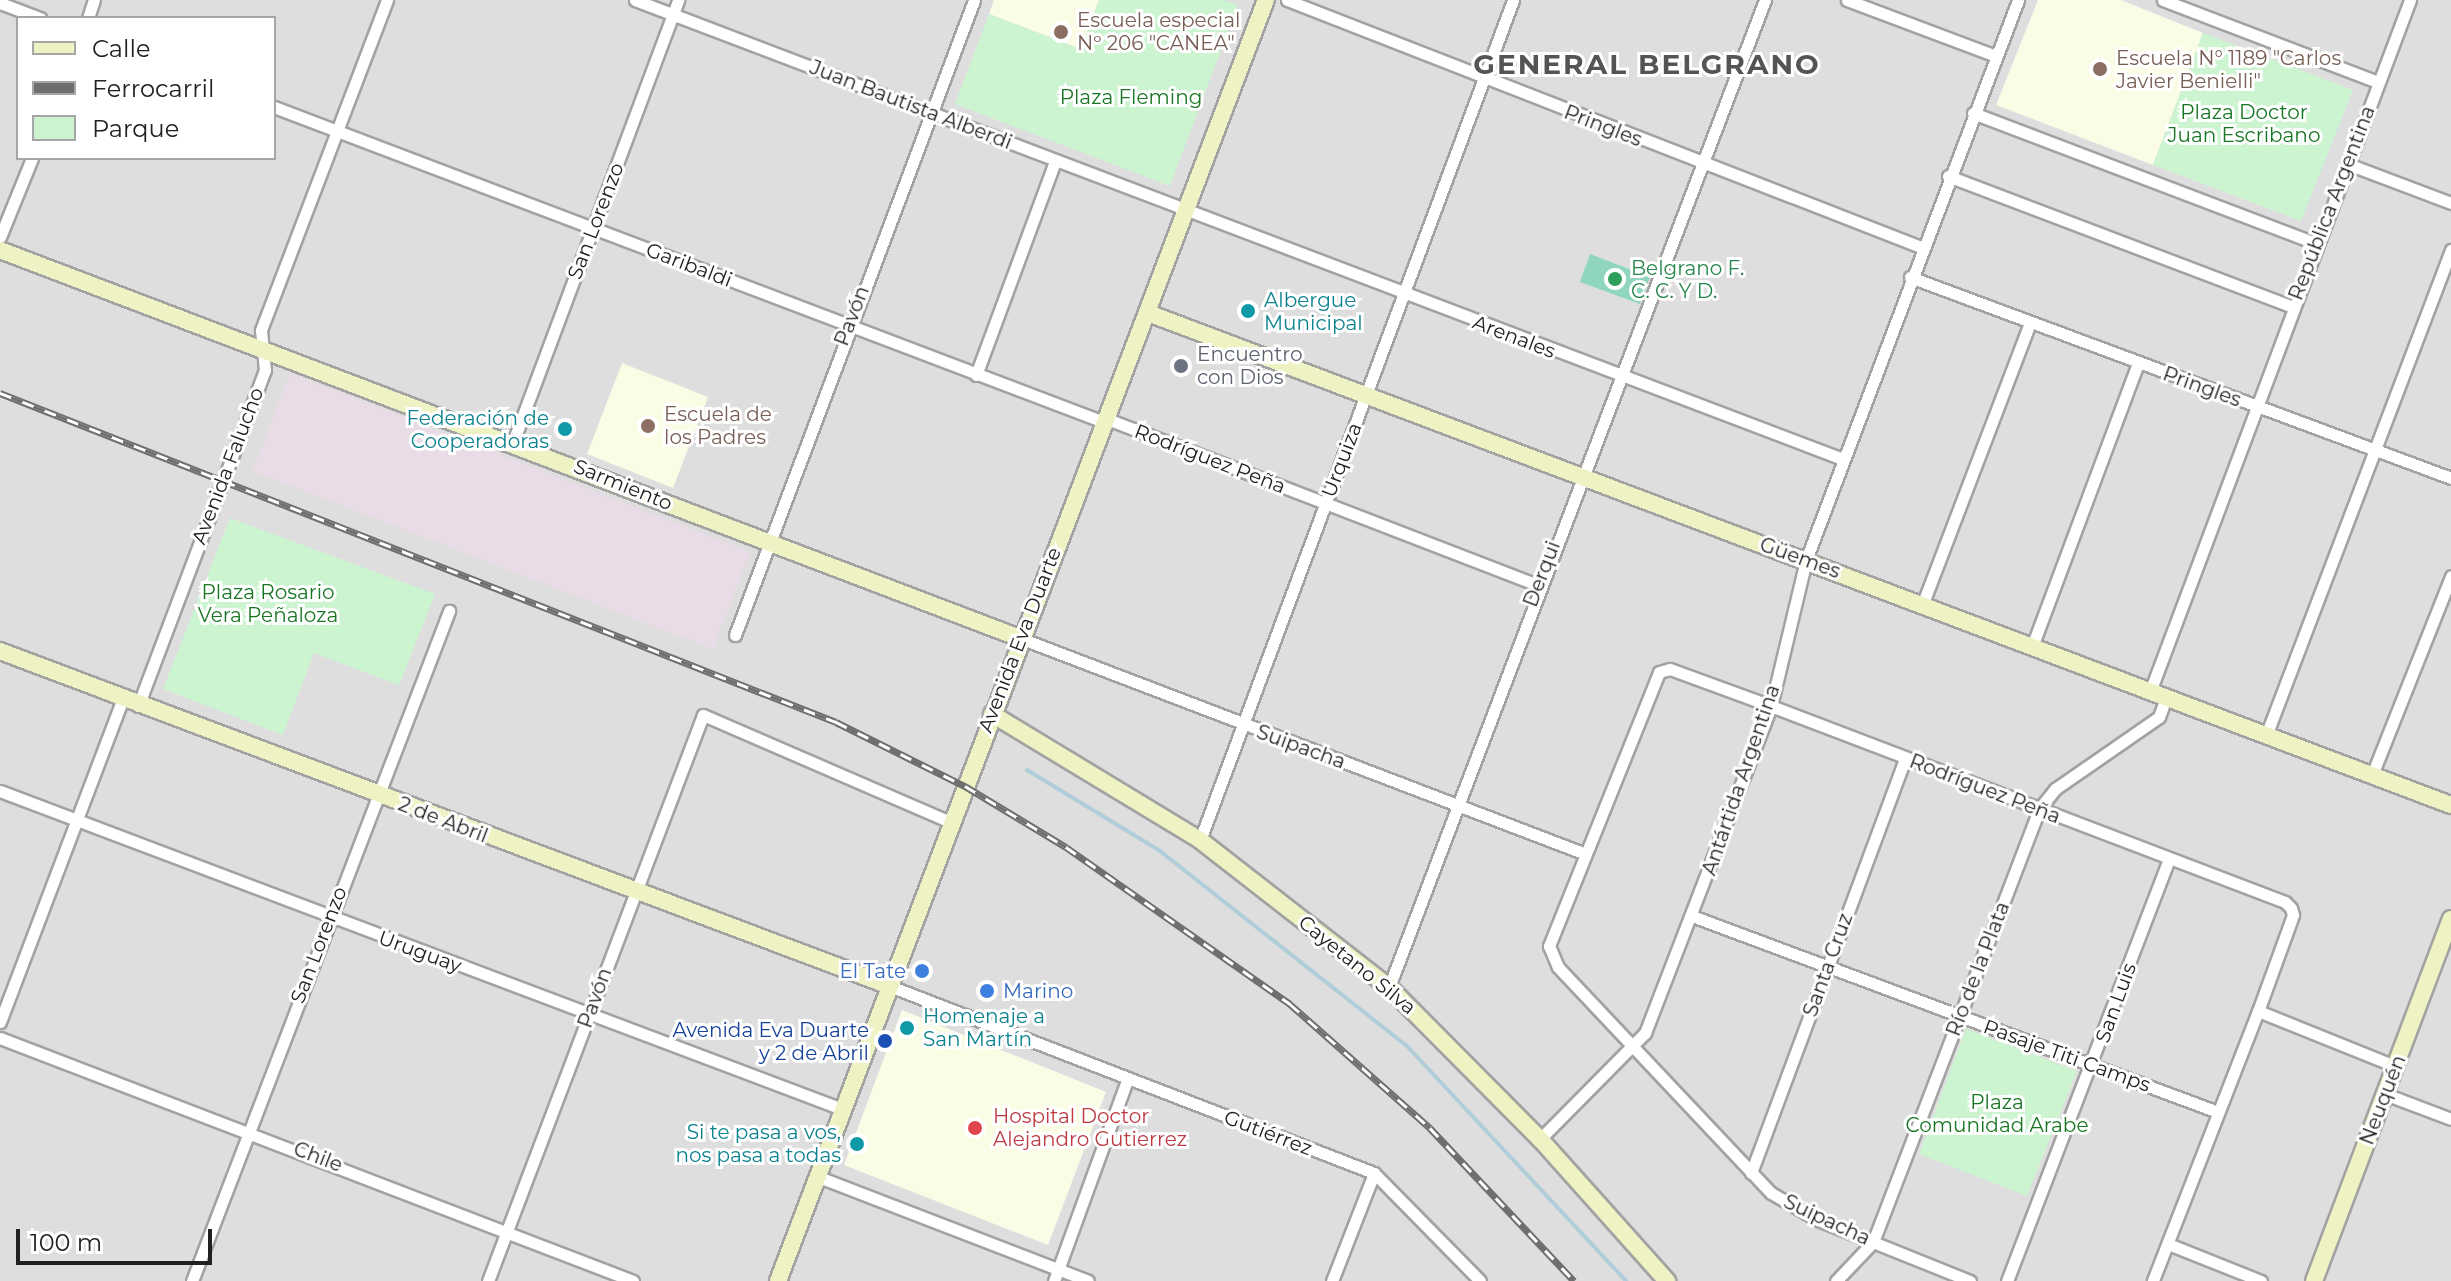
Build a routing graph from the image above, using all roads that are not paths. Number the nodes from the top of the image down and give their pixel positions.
1 (387, 0) edge
2 (635, 0) edge
3 (678, 0) edge
4 (974, 0) edge
5 (1266, 0) edge
6 (1287, 0) edge
7 (1513, 0) edge
8 (1765, 0) edge
9 (1847, 0) edge
10 (2018, 0) edge
11 (2163, 0) edge
12 (2410, 0) edge
13 (0, 3) edge
14 (673, 14) junction
15 (35, 16) edge
16 (1996, 56) junction
17 (1483, 79) junction
18 (2378, 82) junction
19 (276, 108) edge
20 (929, 112) junction
21 (1973, 113) junction
22 (337, 131) junction
23 (31, 160) edge
24 (1055, 161) junction
25 (1700, 163) junction
26 (2348, 164) junction
27 (1948, 176) junction
28 (2451, 203) edge
29 (1186, 211) junction
30 (594, 227) junction
31 (0, 237) edge
32 (2318, 244) junction
33 (1921, 247) junction
34 (0, 250) edge
35 (2451, 250) edge
36 (1910, 277) junction
37 (1404, 294) junction
38 (2292, 307) junction
39 (1148, 313) junction
40 (2030, 323) junction
41 (847, 327) junction
42 (262, 350) junction
43 (2138, 363) junction
44 (976, 375) junction
45 (1618, 377) junction
46 (1367, 395) junction
47 (2254, 407) junction
48 (1105, 420) junction
49 (513, 442) junction
50 (2373, 449) junction
51 (1843, 459) junction
52 (1580, 476) junction
53 (2451, 478) edge
54 (1325, 504) junction
55 (767, 542) junction
56 (1806, 560) junction
57 (2451, 576) edge
58 (1538, 585) junction
59 (1923, 603) junction
60 (449, 611) dead end
61 (735, 635) dead end
62 (1020, 638) junction
63 (2033, 644) junction
64 (0, 651) edge
65 (2151, 689) junction
66 (2167, 695) junction
67 (130, 703) junction
68 (1771, 706) junction
69 (992, 714) junction
70 (1241, 725) junction
71 (2267, 733) junction
72 (1905, 758) junction
73 (2372, 775) junction
74 (0, 791) edge
75 (378, 795) junction
76 (1456, 804) junction
77 (2451, 805) edge
78 (2039, 809) junction
79 (75, 820) junction
80 (950, 822) junction
81 (1200, 840) junction
82 (1583, 853) junction
83 (2169, 859) junction
84 (634, 892) junction
85 (1692, 916) junction
86 (329, 918) junction
87 (2451, 919) edge
88 (1827, 967) junction
89 (887, 985) junction
90 (1389, 987) junction
91 (2258, 1011) junction
92 (590, 1015) junction
93 (1959, 1016) junction
94 (0, 1022) edge
95 (0, 1038) edge
96 (1631, 1048) junction
97 (2092, 1066) junction
98 (2395, 1066) junction
99 (1127, 1080) junction
100 (2385, 1094) junction
101 (842, 1109) junction
102 (2218, 1112) junction
103 (2451, 1119) edge
104 (250, 1131) junction
105 (1540, 1139) junction
106 (1374, 1173) junction
107 (1751, 1173) junction
108 (819, 1177) junction
109 (507, 1231) junction
110 (1873, 1242) junction
111 (2168, 1244) junction
112 (1056, 1275) edge
113 (192, 1281) edge
114 (488, 1281) edge
115 (633, 1281) edge
116 (778, 1281) edge
117 (1088, 1281) edge
118 (1332, 1281) edge
119 (1480, 1281) edge
120 (1667, 1281) edge
121 (1836, 1281) edge
122 (1970, 1281) edge
123 (2007, 1281) edge
124 (2153, 1281) edge
125 (2261, 1281) edge
126 (2314, 1281) edge

1 - 22 street, Avenida Falucho
2 - 14 street, Juan Bautista Alberdi
3 - 14 street, San Lorenzo
4 - 20 street, Pavón
5 - 29 street, Avenida Eva Duarte
6 - 17 street, Pringles
7 - 17 street, Urquiza
8 - 25 street, Derqui
9 - 16 street
10 - 16 street, Antártida Argentina
11 - 18 street
12 - 18 street, República Argentina
13 - 15 street
14 - 20 street, Juan Bautista Alberdi
14 - 30 street, San Lorenzo
16 - 21 street, Antártida Argentina
17 - 25 street, Pringles
17 - 37 street, Urquiza
18 - 26 street, República Argentina
19 - 22 street, Garibaldi
20 - 24 street, Juan Bautista Alberdi
20 - 41 street, Pavón
21 - 27 street, Antártida Argentina
21 - 32 street
22 - 30 street, Garibaldi
22 - 42 street, Avenida Falucho
23 - 31 street
24 - 29 street, Juan Bautista Alberdi
24 - 44 street
25 - 33 street, Pringles
25 - 45 street, Derqui
26 - 28 street
26 - 32 street, República Argentina
27 - 33 street, Antártida Argentina
27 - 38 street
29 - 37 street, Arenales
29 - 39 street, Avenida Eva Duarte
30 - 41 street, Garibaldi
30 - 49 street, San Lorenzo
32 - 38 street, República Argentina
33 - 36 street, Antártida Argentina
34 - 42 street, Sarmiento
35 - 50 street
36 - 40 street, Pringles
36 - 51 street, Antártida Argentina
37 - 45 street, Arenales
37 - 46 street, Urquiza
38 - 47 street, República Argentina
39 - 46 street, Güemes
39 - 48 street, Avenida Eva Duarte
40 - 43 street, Pringles
40 - 59 street
41 - 44 street, Garibaldi
41 - 55 street, Pavón
42 - 49 street, Sarmiento
42 - 67 street, Avenida Falucho
43 - 47 street, Pringles
43 - 63 street
44 - 48 street, Garibaldi
45 - 51 street, Arenales
45 - 52 street, Derqui
46 - 52 street, Güemes
46 - 54 street, Urquiza
47 - 50 street, Pringles
47 - 65 street
48 - 54 street, Rodríguez Peña
48 - 62 street, Avenida Eva Duarte
49 - 55 street, Sarmiento
50 - 53 street, Pringles
50 - 71 street
51 - 56 street, Antártida Argentina
52 - 56 street, Güemes
52 - 58 street, Derqui
54 - 58 street, Rodríguez Peña
54 - 70 street, Urquiza
55 - 61 street, Pavón
55 - 62 street, Sarmiento
56 - 59 street, Güemes
56 - 68 street, Antártida Argentina
57 - 73 street
58 - 76 street, Derqui
59 - 63 street, Güemes
60 - 75 street, San Lorenzo
62 - 69 street, Avenida Eva Duarte
62 - 70 street, Suipacha
63 - 65 street, Güemes
64 - 67 street, 2 de Abril
65 - 66 street, Güemes
66 - 71 street, Güemes
66 - 78 street, Río de la Plata
67 - 75 street, 2 de Abril
67 - 79 street, Avenida Falucho
68 - 72 street, Rodríguez Peña
68 - 82 street, Rodríguez Peña
68 - 85 street, Antártida Argentina
69 - 80 street, Avenida Eva Duarte
69 - 81 street, Cayetano Silva
70 - 76 street, Suipacha
70 - 81 street, Urquiza
71 - 73 street, Güemes
72 - 78 street, Rodríguez Peña
72 - 88 street, Santa Cruz
73 - 77 street, Güemes
74 - 79 street, Uruguay
75 - 84 street, 2 de Abril
75 - 86 street, San Lorenzo
76 - 82 street, Suipacha
76 - 90 street, Derqui
78 - 83 street, Rodríguez Peña
78 - 93 street, Río de la Plata
79 - 86 street, Uruguay
79 - 94 street, Avenida Falucho
80 - 84 street, Pavón
80 - 89 street, Avenida Eva Duarte
81 - 90 street, Cayetano Silva
82 - 96 street, Suipacha
83 - 91 street, Rodríguez Peña
83 - 97 street, San Luis
84 - 89 street, 2 de Abril
84 - 92 street, Pavón
85 - 88 street, Pasaje Titi Camps
85 - 96 street, Antártida Argentina
86 - 92 street, Uruguay
86 - 104 street, San Lorenzo
87 - 98 street, Neuquén
88 - 93 street, Pasaje Titi Camps
88 - 107 street, Santa Cruz
89 - 99 street, Gutiérrez
89 - 101 street, Avenida Eva Duarte
90 - 105 street, Cayetano Silva
91 - 98 street
91 - 102 street
92 - 101 street, Uruguay
92 - 109 street, Pavón
93 - 97 street, Pasaje Titi Camps
93 - 110 street, Río de la Plata
95 - 104 street, Chile
96 - 105 street, Antártida Argentina
96 - 107 street, Suipacha
97 - 102 street, Pasaje Titi Camps
97 - 123 street, San Luis
98 - 100 street, Neuquén
99 - 106 street, Gutiérrez
99 - 112 street
100 - 103 street
100 - 126 street, Neuquén
101 - 108 street, Avenida Eva Duarte
102 - 111 street
104 - 109 street, Chile
104 - 113 street, San Lorenzo
105 - 120 street, Cayetano Silva
106 - 118 street
106 - 119 street, Gutiérrez
107 - 110 street, Suipacha
108 - 112 street
108 - 116 street, Avenida Eva Duarte
109 - 114 street, Pavón
109 - 115 street, Chile
110 - 121 street, Río de la Plata
110 - 122 street, Suipacha
111 - 124 street
111 - 125 street
112 - 117 street

